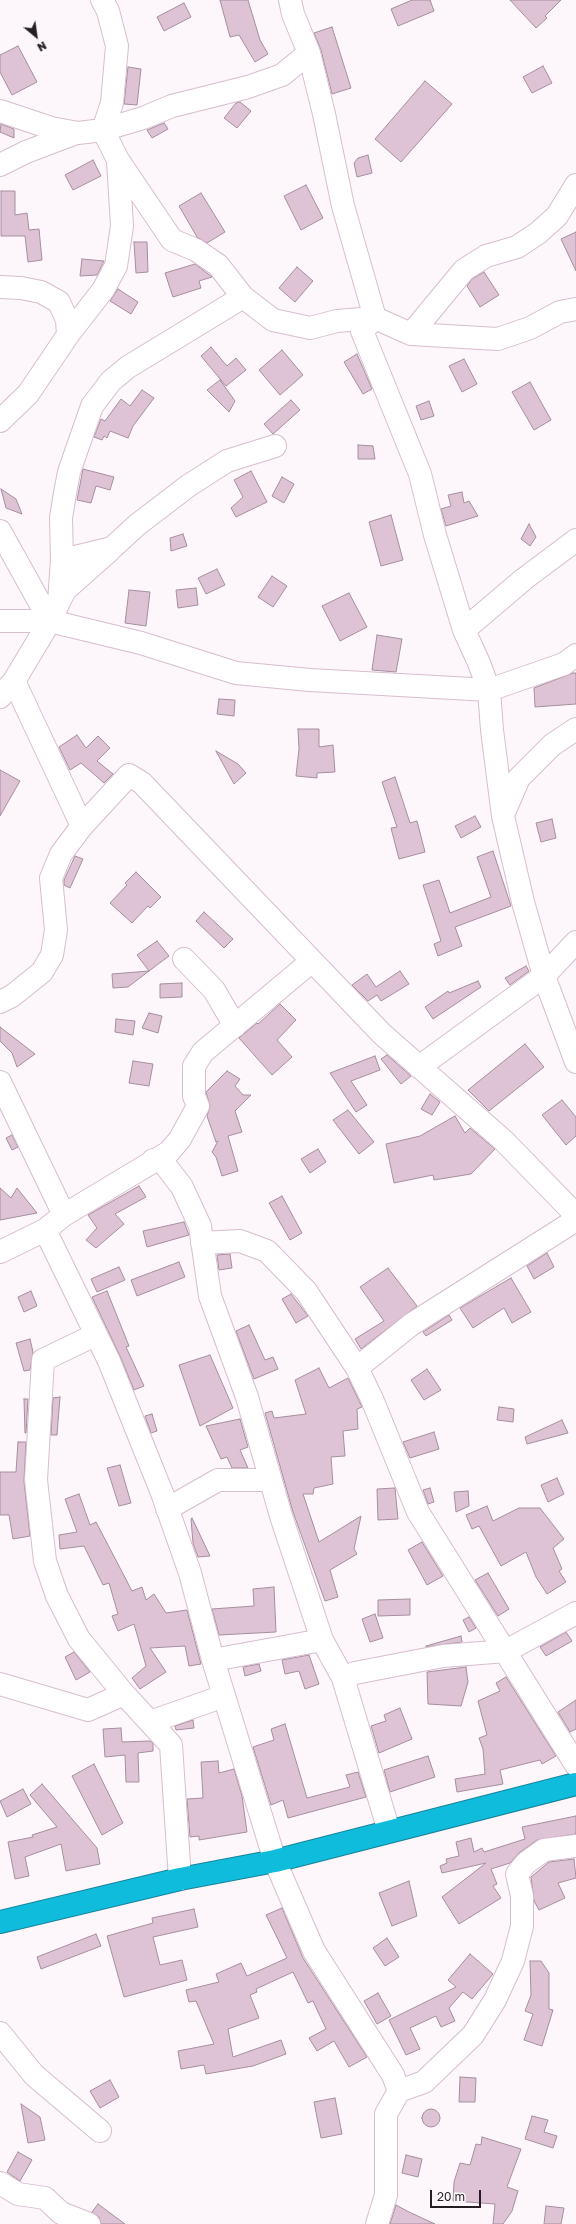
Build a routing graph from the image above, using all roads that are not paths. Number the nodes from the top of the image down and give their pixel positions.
1 (102, 0) edge
2 (288, 5) edge
3 (309, 53) junction
4 (1, 108) edge
5 (103, 130) junction
6 (78, 133) junction
7 (118, 160) junction
8 (0, 165) edge
9 (576, 185) edge
10 (0, 287) edge
11 (243, 298) junction
12 (576, 309) edge
13 (374, 318) junction
14 (411, 334) junction
15 (68, 335) junction
16 (0, 421) edge
17 (275, 446) dead end
18 (0, 531) edge
19 (576, 540) edge
20 (112, 548) junction
21 (62, 559) junction
22 (55, 612) junction
23 (0, 621) edge
24 (464, 630) junction
25 (576, 656) edge
26 (14, 681) junction
27 (489, 690) junction
28 (0, 697) edge
29 (576, 729) edge
30 (503, 816) junction
31 (82, 826) junction
32 (576, 942) edge
33 (184, 959) dead end
34 (312, 961) junction
35 (544, 976) junction
36 (0, 1002) edge
37 (235, 1026) junction
38 (576, 1062) edge
39 (419, 1067) junction
40 (0, 1082) edge
41 (153, 1160) junction
42 (64, 1215) junction
43 (576, 1215) edge
44 (576, 1220) edge
45 (45, 1230) junction
46 (202, 1243) junction
47 (0, 1252) edge
48 (96, 1335) junction
49 (357, 1368) junction
50 (270, 1480) junction
51 (167, 1509) junction
52 (576, 1613) edge
53 (322, 1640) junction
54 (506, 1651) junction
55 (213, 1660) junction
56 (343, 1678) junction
57 (0, 1684) edge
58 (124, 1694) junction
59 (224, 1696) junction
60 (150, 1722) junction
61 (576, 1765) edge
62 (576, 1784) edge
63 (389, 1831) junction
64 (576, 1846) edge
65 (275, 1861) junction
66 (180, 1879) junction
67 (0, 1922) edge
68 (0, 2033) edge
69 (399, 2091) junction
70 (100, 2131) dead end
71 (0, 2183) edge
72 (89, 2224) edge
73 (377, 2224) edge

1 - 5 street
2 - 3 street
3 - 5 street
3 - 13 street
4 - 6 street
5 - 6 street
5 - 7 street
6 - 8 street
7 - 11 street
7 - 15 street
9 - 14 street
10 - 15 street
11 - 13 street
11 - 21 street
12 - 14 street
13 - 14 street
13 - 24 street
15 - 16 street
17 - 20 street
18 - 22 street
19 - 24 street
20 - 21 street
20 - 22 street
21 - 22 street
22 - 23 street
22 - 26 street
22 - 27 street
24 - 27 street
25 - 27 street
26 - 28 street
26 - 31 street
27 - 30 street
29 - 30 street
30 - 35 street
31 - 34 street
31 - 36 street
32 - 35 street
33 - 37 street
34 - 37 street
34 - 39 street
35 - 38 street
35 - 39 street
37 - 41 street
39 - 43 street
40 - 42 street
41 - 42 street
41 - 46 street
42 - 45 street
44 - 49 street
45 - 47 street
45 - 48 street
46 - 49 street
46 - 50 street
48 - 51 street
48 - 58 street
49 - 54 street
50 - 51 street
50 - 53 street
51 - 55 street
52 - 54 street
53 - 55 street
53 - 56 street
54 - 56 street
54 - 61 street
55 - 59 street
56 - 63 street
57 - 58 street
58 - 60 street
59 - 60 street
59 - 65 street
60 - 66 street
62 - 63 highway
63 - 65 highway
64 - 69 street
65 - 66 highway
65 - 69 street
66 - 67 highway
68 - 70 street
69 - 73 street
71 - 72 street

